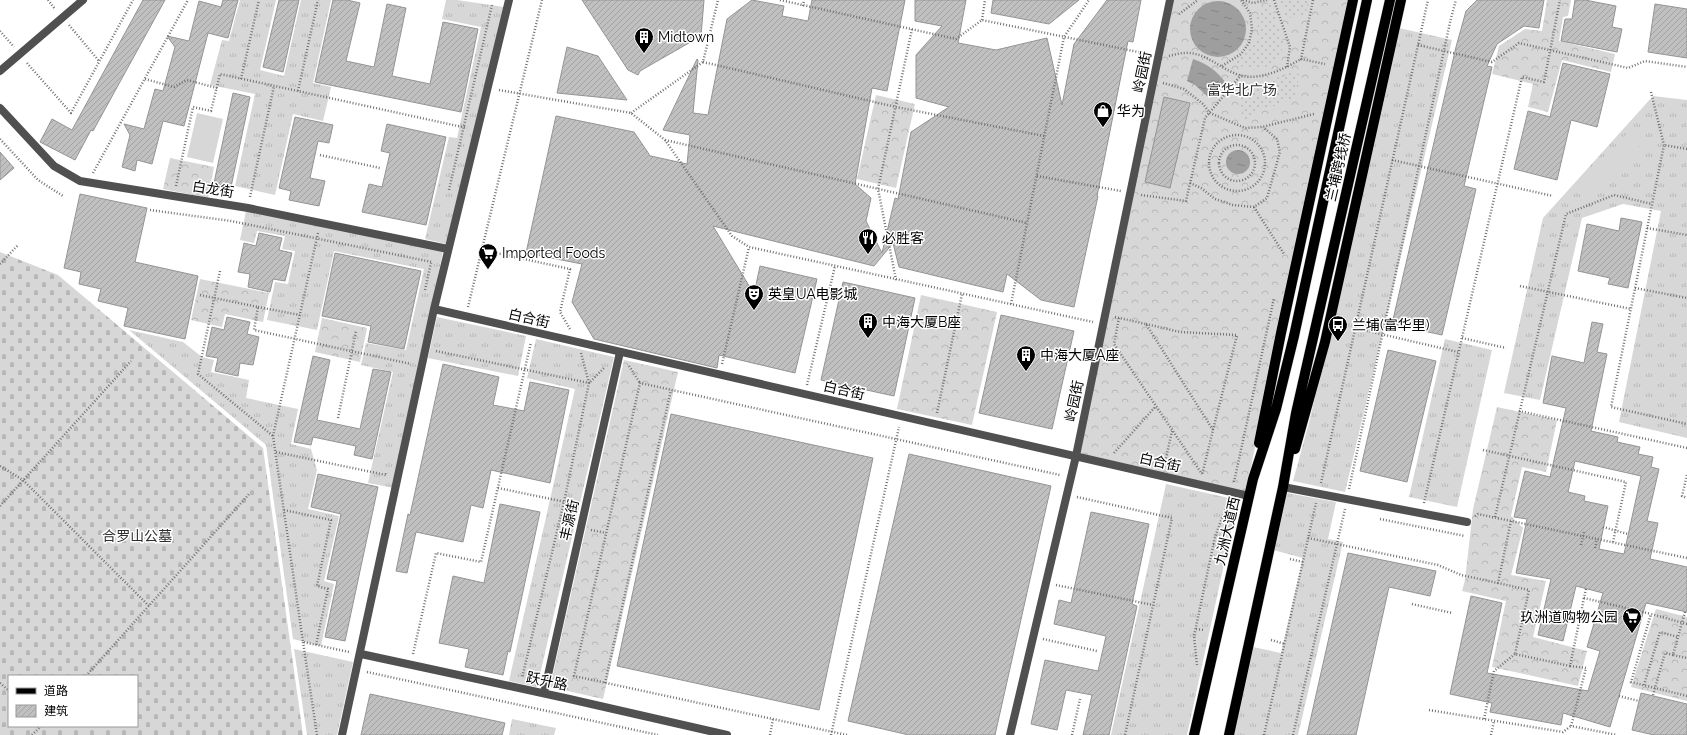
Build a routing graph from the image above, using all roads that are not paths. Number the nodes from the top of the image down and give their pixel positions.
1 (83, 0) edge
2 (509, 0) edge
3 (1170, 0) edge
4 (1353, 0) edge
5 (1367, 0) edge
6 (1390, 0) edge
7 (1401, 0) edge
8 (0, 71) edge
9 (0, 108) edge
10 (448, 249) junction
11 (434, 309) junction
12 (1294, 336) joint
13 (620, 352) junction
14 (1076, 456) junction
15 (1253, 479) junction
16 (1284, 487) junction
17 (1250, 496) junction
18 (1467, 522) road end
19 (361, 654) junction
20 (544, 693) junction
21 (716, 733) edge
22 (342, 735) edge
23 (727, 735) edge
24 (1010, 735) edge
25 (1194, 735) edge
26 (1229, 735) edge

1 - 8 street
2 - 10 street
3 - 14 street, 岭园街
4 - 15 main road
5 - 12 main road, 兰埔跨线桥
6 - 16 main road, 兰埔跨线桥
7 - 16 main road
9 - 10 street, 白龙街
10 - 11 street
11 - 13 street, 白合街
11 - 19 street
12 - 15 main road, 九洲大道西
13 - 14 street, 白合街
13 - 20 street, 丰源街
14 - 17 street, 白合街
14 - 24 street, 岭园街
15 - 17 main road, 九洲大道西
16 - 18 street
16 - 26 main road
17 - 25 main road, 九洲大道西
19 - 20 street, 跃升路
19 - 22 street
20 - 21 street, 跃升路
21 - 23 street, 跃升路

